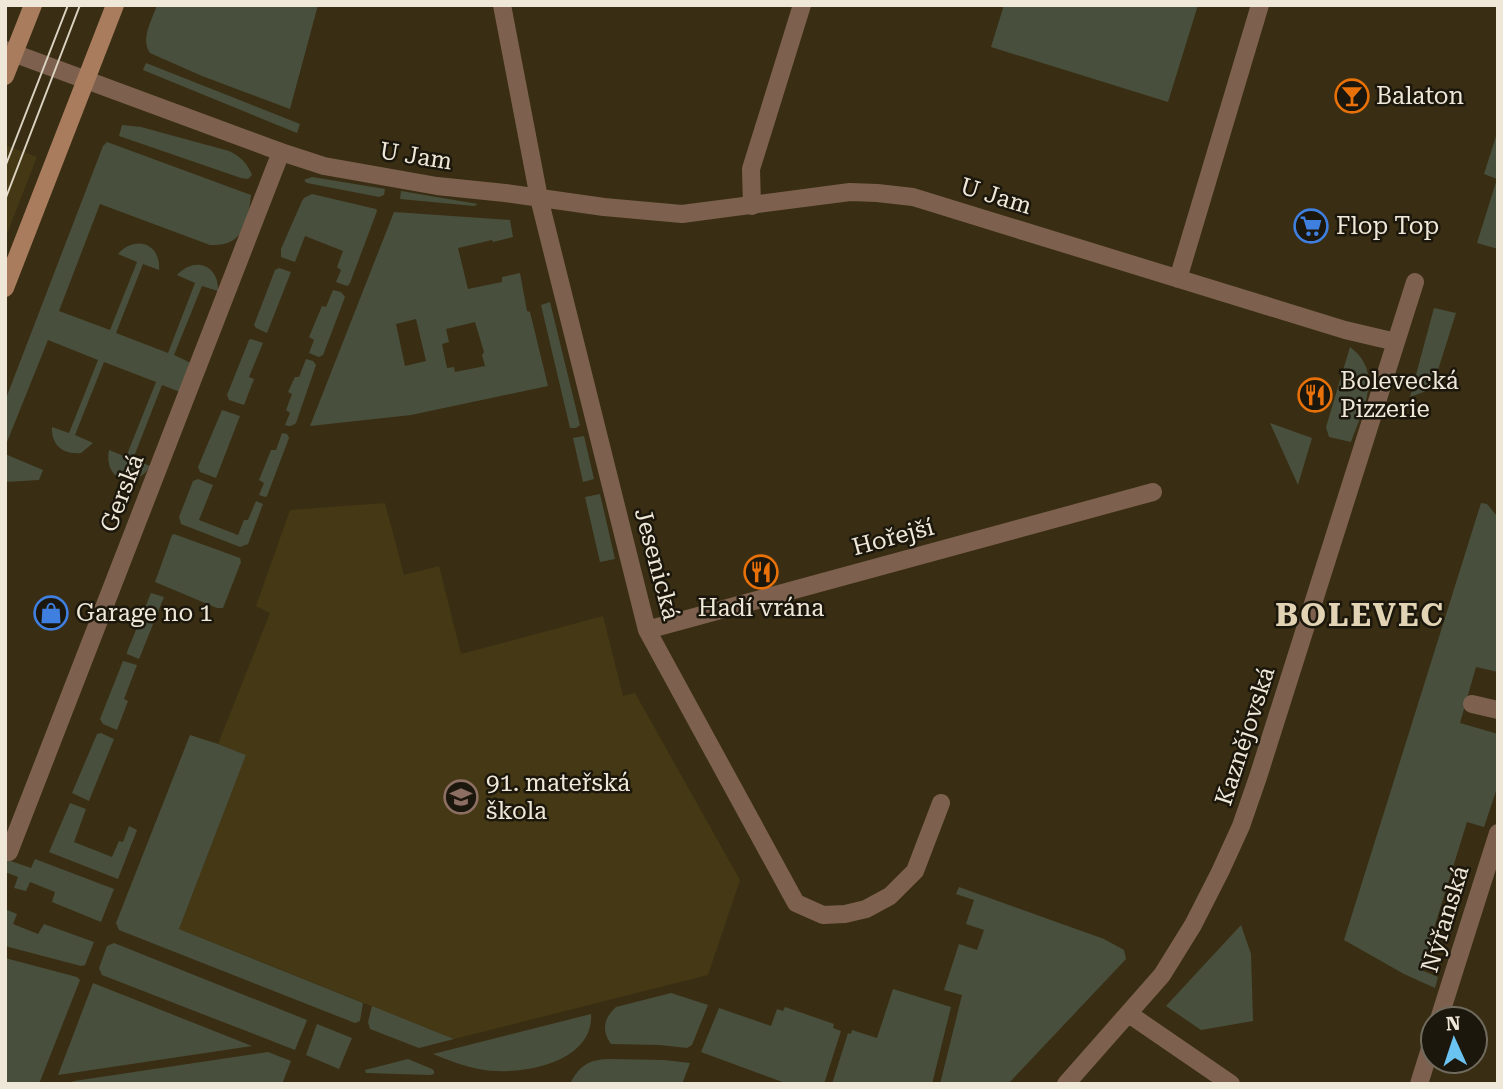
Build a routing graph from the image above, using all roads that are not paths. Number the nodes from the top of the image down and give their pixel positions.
1 (33, 5) edge
2 (115, 5) edge
3 (502, 5) edge
4 (802, 5) edge
5 (1260, 5) edge
6 (10, 52) edge
7 (5, 76) edge
8 (85, 80) junction
9 (281, 152) junction
10 (539, 198) junction
11 (752, 206) junction
12 (1178, 279) junction
13 (1415, 282) dead end
14 (5, 288) edge
15 (1396, 342) junction
16 (1153, 492) dead end
17 (647, 630) junction
18 (1472, 704) dead end
19 (1498, 710) edge
20 (941, 803) dead end
21 (1498, 833) edge
22 (9, 852) dead end
23 (1443, 1005) edge
24 (1129, 1014) junction
25 (1066, 1084) edge
26 (1231, 1084) edge

1 - 6 street
2 - 8 street
3 - 10 street, Jesenická
4 - 11 street
5 - 12 street
6 - 7 street
6 - 8 street, U Jam
8 - 9 street, U Jam
8 - 14 street
9 - 10 street, U Jam
9 - 22 street, Gerská
10 - 11 street, U Jam
10 - 17 street, Jesenická
11 - 12 street, U Jam
12 - 15 street, U Jam
13 - 15 street, Kaznějovská
15 - 24 street, Kaznějovská
16 - 17 street, Hořejší
17 - 20 street, Jesenická
18 - 19 street
21 - 23 street, Nýřanská
24 - 25 street, Kaznějovská
24 - 26 street

